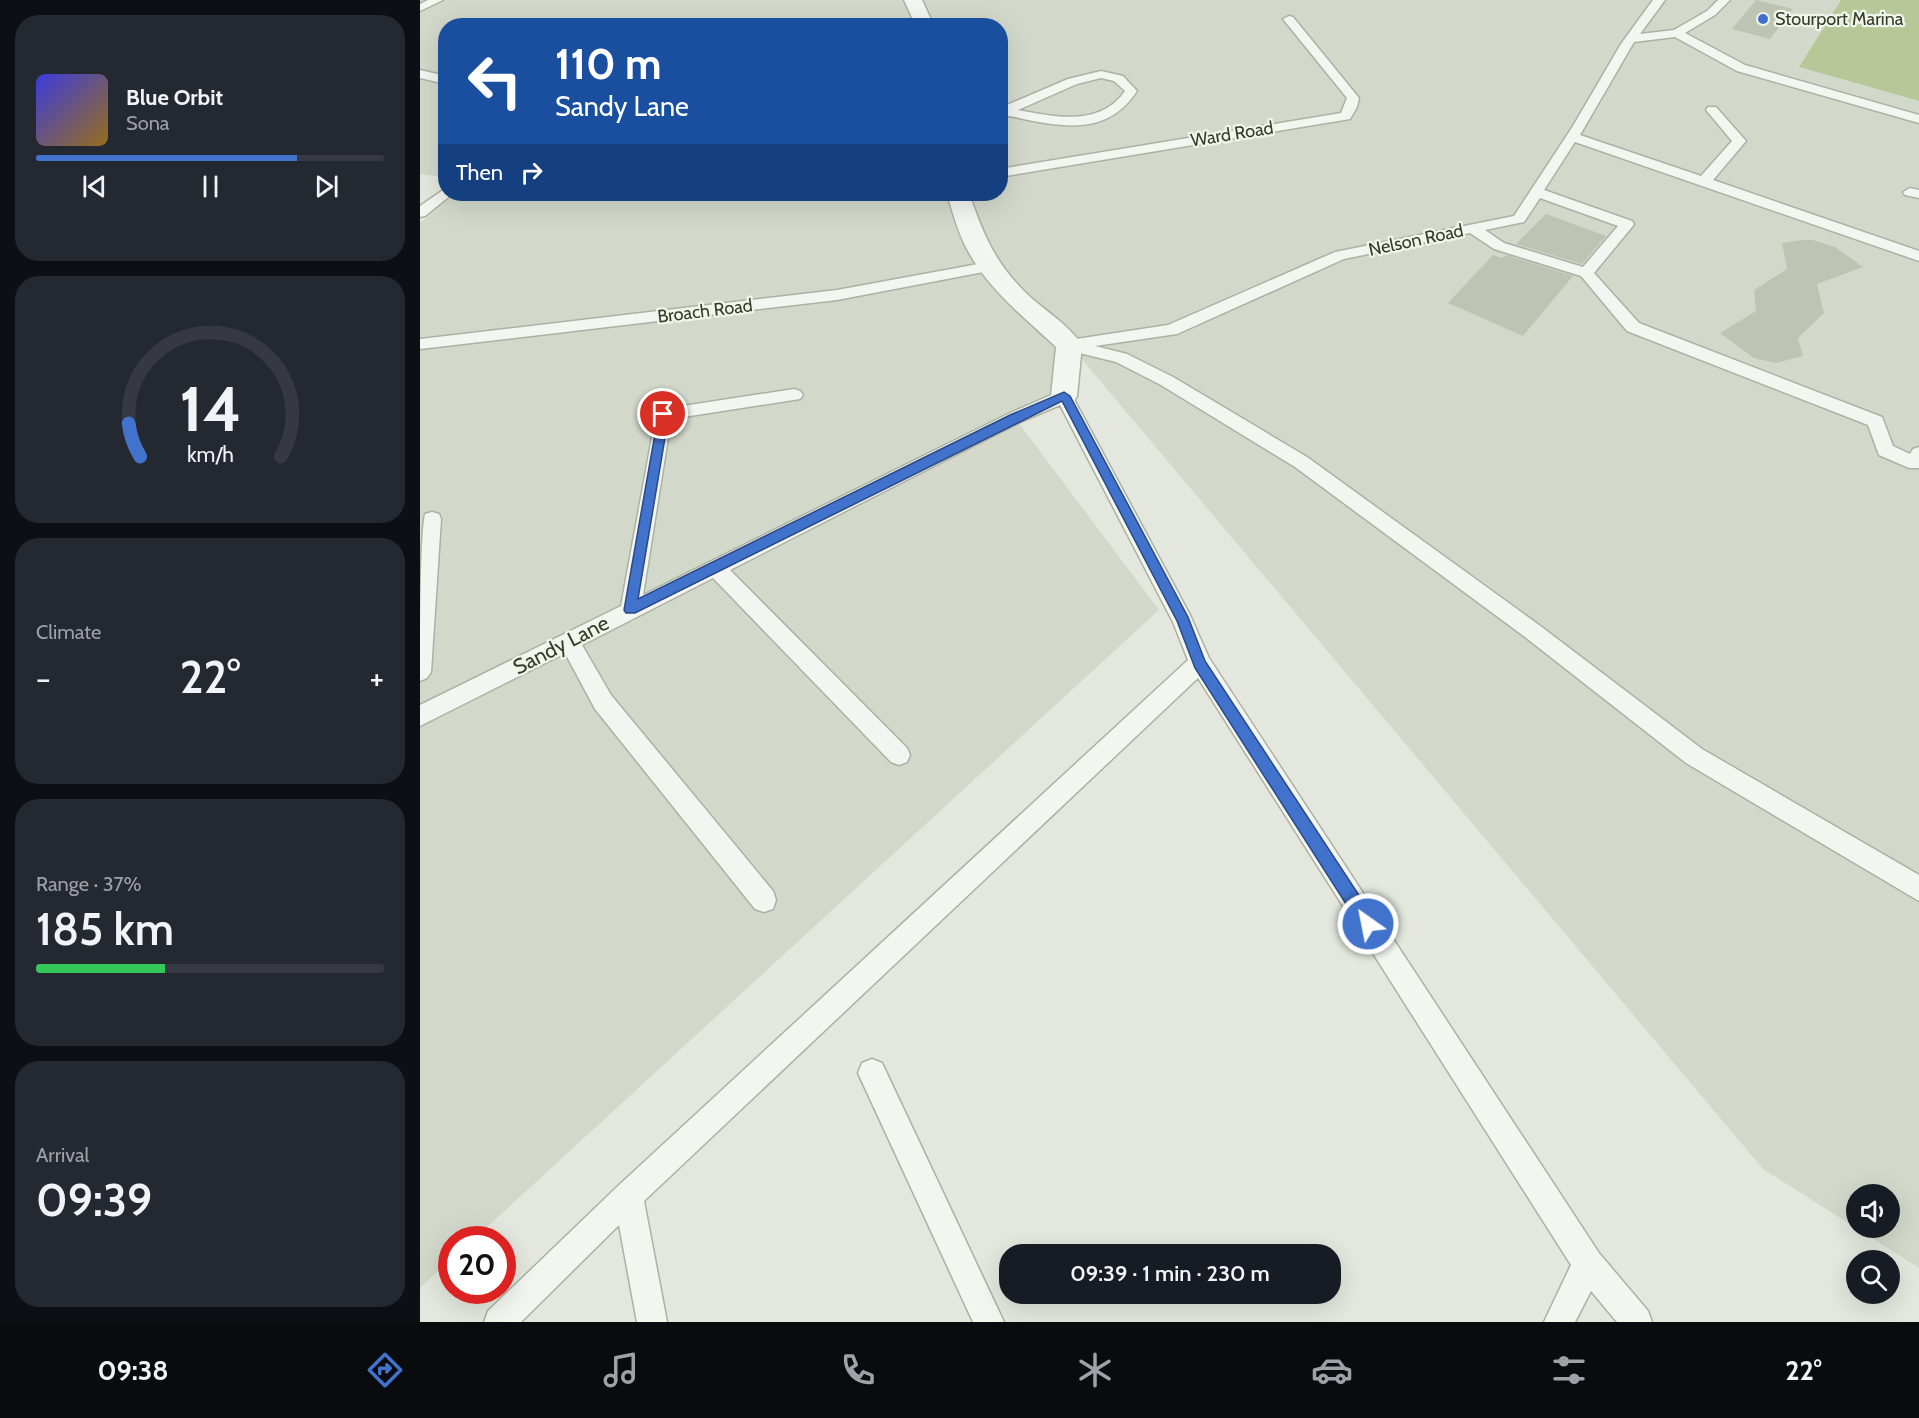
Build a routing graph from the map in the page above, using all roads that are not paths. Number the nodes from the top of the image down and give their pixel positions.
1 (437, 0) edge
2 (913, 0) edge
3 (1659, 0) edge
4 (1724, 0) edge
5 (420, 8) edge
6 (921, 18) edge
7 (1289, 19) dead end
8 (1677, 33) junction
9 (1631, 39) junction
10 (420, 74) edge
11 (438, 78) edge
12 (1008, 109) edge
13 (1712, 110) dead end
14 (1008, 113) edge
15 (1919, 119) edge
16 (1573, 137) junction
17 (1008, 172) edge
18 (1703, 183) junction
19 (1536, 192) junction
20 (438, 198) edge
21 (960, 201) edge
22 (420, 213) edge
23 (1472, 228) junction
24 (1919, 256) edge
25 (989, 267) junction
26 (1586, 273) junction
27 (420, 344) edge
28 (1069, 345) junction
29 (794, 395) dead end
30 (1064, 396) junction
31 (1919, 453) edge
32 (432, 519) dead end
33 (715, 567) junction
34 (630, 610) junction
35 (569, 641) junction
36 (1200, 663) junction
37 (420, 672) edge
38 (420, 716) edge
39 (899, 755) dead end
40 (1919, 889) edge
41 (764, 900) dead end
42 (872, 1073) dead end
43 (628, 1196) junction
44 (1588, 1264) junction
45 (499, 1322) edge
46 (652, 1322) edge
47 (989, 1322) edge
48 (1559, 1322) edge
49 (1637, 1322) edge

1 - 5 lane
2 - 6 street
3 - 9 lane, Nelson Road
4 - 8 lane
7 - 17 lane, Ward Road
8 - 9 lane
8 - 15 lane
9 - 16 lane, Nelson Road
10 - 11 lane
12 - 14 lane
13 - 18 lane
16 - 18 lane
16 - 19 lane, Nelson Road
18 - 24 lane
19 - 23 lane, Nelson Road
19 - 26 lane
20 - 22 lane
21 - 25 street
23 - 26 lane
23 - 28 lane, Nelson Road
25 - 27 lane, Broach Road
25 - 28 street
26 - 31 lane
28 - 30 street
28 - 40 lane
29 - 34 lane
30 - 33 lane, Sandy Lane
30 - 36 lane
32 - 37 lane
33 - 34 lane, Sandy Lane
33 - 39 lane
34 - 35 lane, Sandy Lane
35 - 38 lane, Sandy Lane
35 - 41 lane
36 - 43 lane
36 - 44 lane
42 - 47 lane
43 - 45 lane
43 - 46 lane
44 - 48 lane
44 - 49 lane

